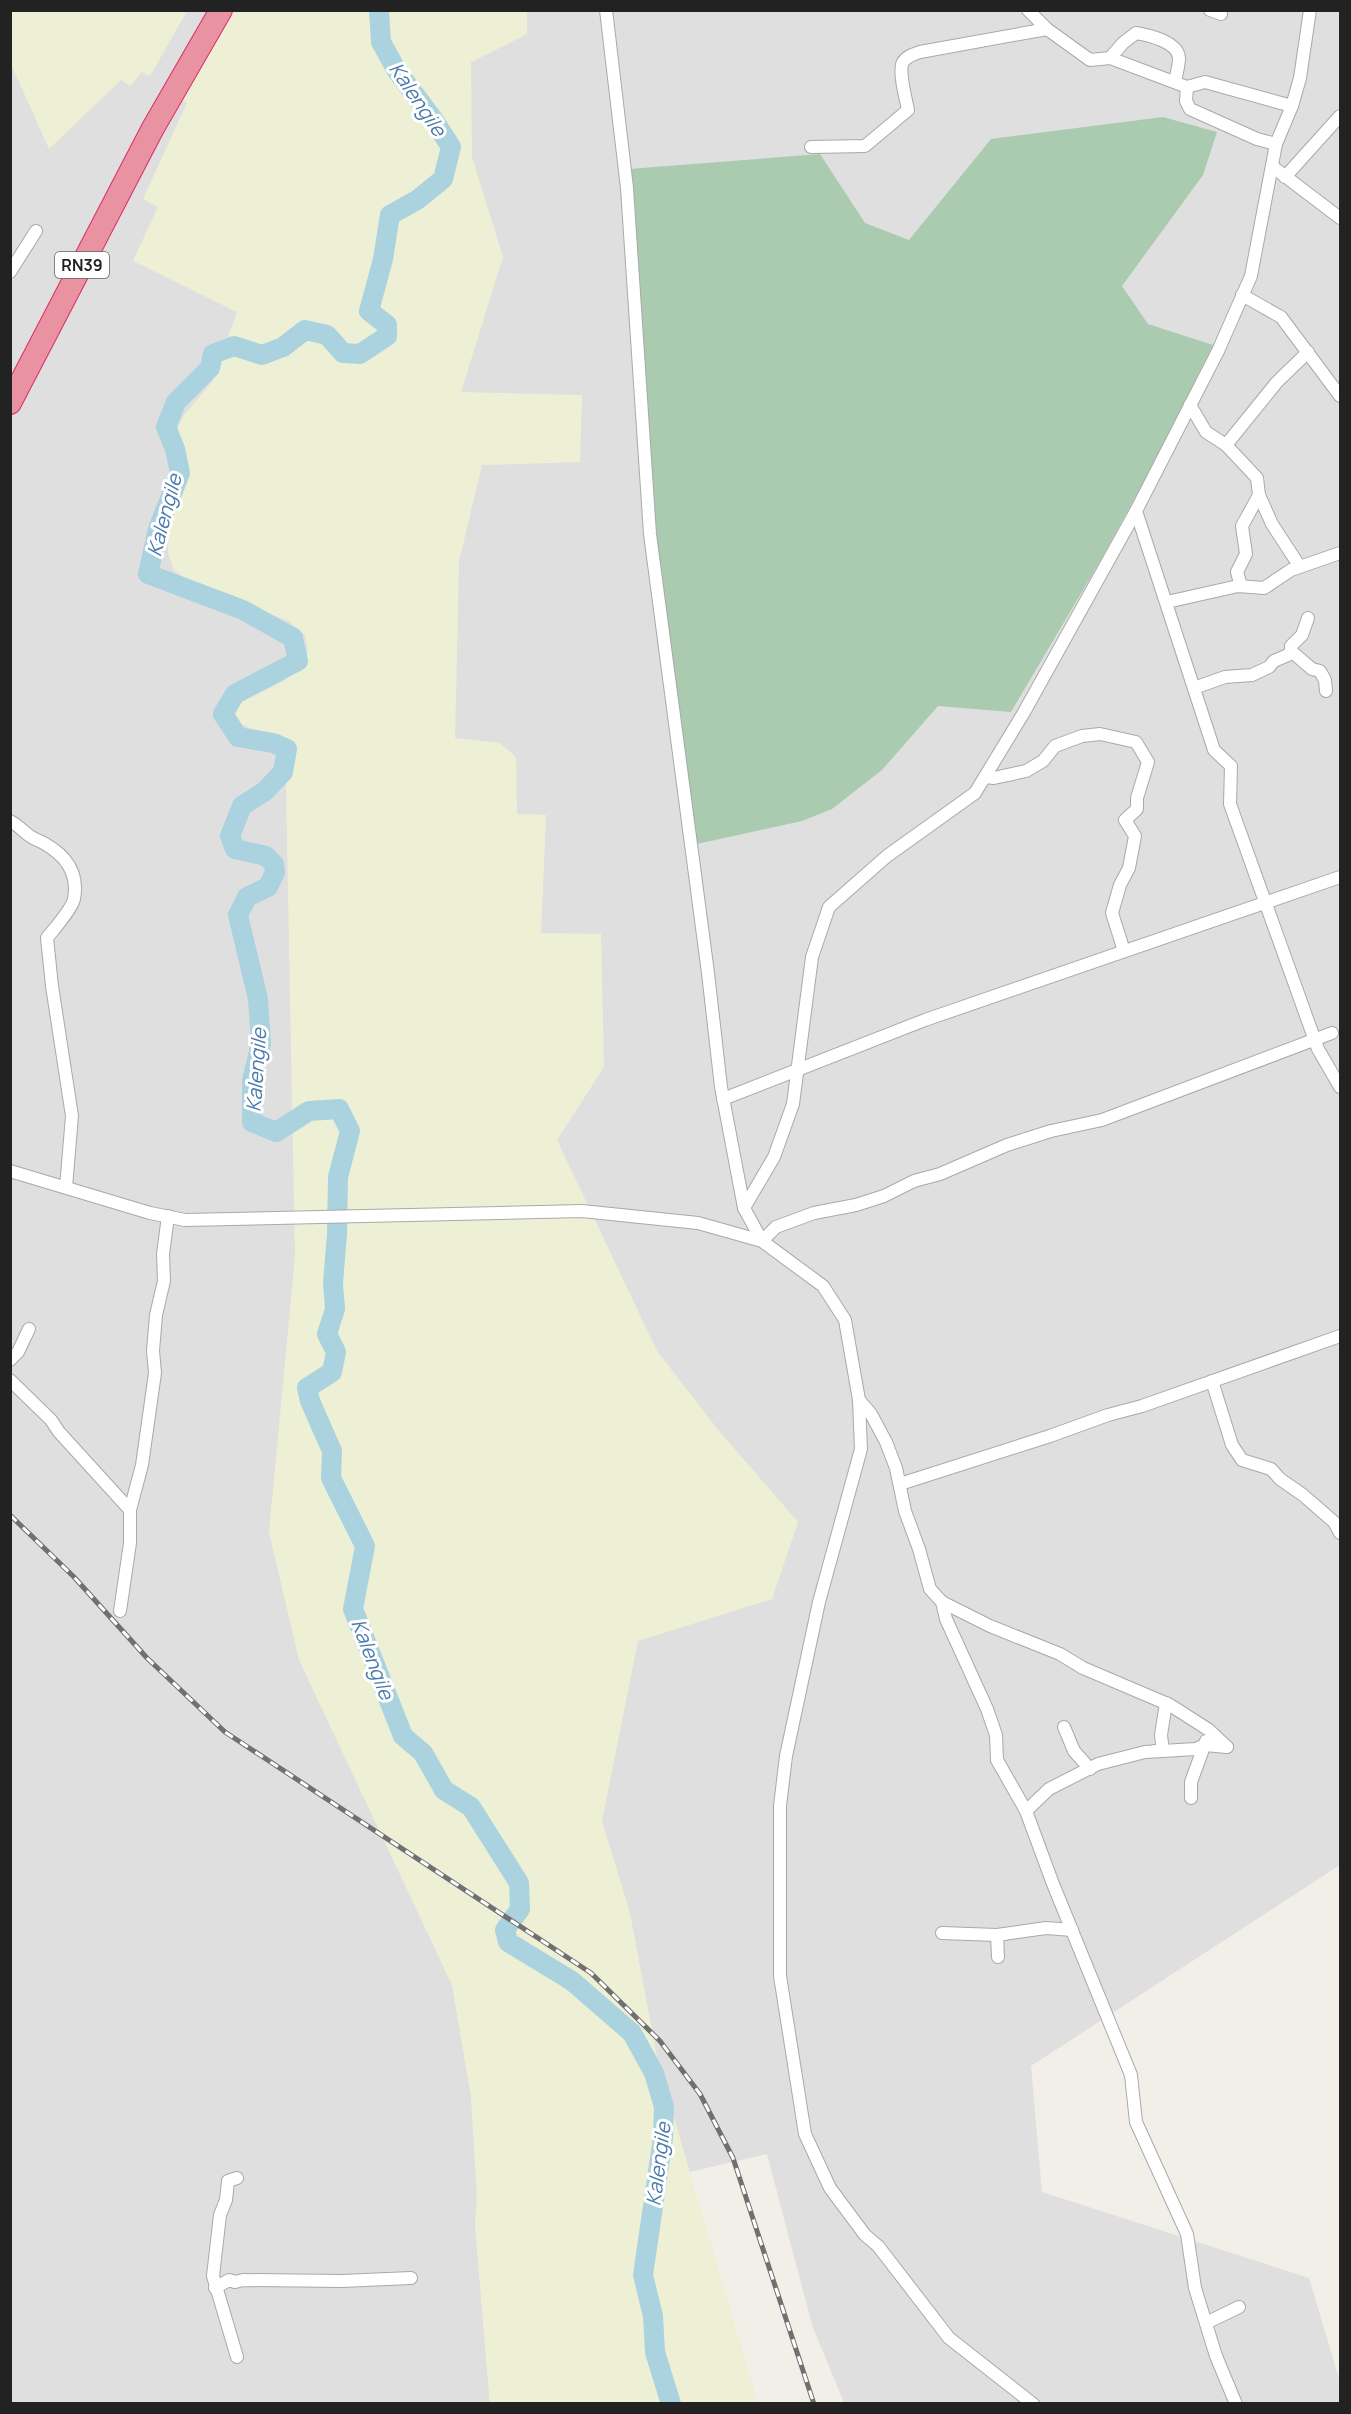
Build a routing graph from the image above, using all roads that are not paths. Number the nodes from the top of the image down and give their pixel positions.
1 (221, 10) edge
2 (606, 10) edge
3 (1028, 10) edge
4 (1310, 10) edge
5 (1047, 29) junction
6 (1110, 58) junction
7 (1175, 82) junction
8 (1187, 87) junction
9 (1292, 106) junction
10 (1341, 116) edge
11 (1276, 144) junction
12 (811, 147) dead end
13 (1273, 167) junction
14 (1285, 177) junction
15 (1341, 218) edge
16 (36, 231) dead end
17 (10, 272) edge
18 (1242, 295) junction
19 (1308, 352) junction
20 (1341, 396) edge
21 (10, 403) edge
22 (1190, 405) junction
23 (1226, 446) junction
24 (1259, 495) junction
25 (1136, 511) junction
26 (1341, 553) edge
27 (1300, 567) junction
28 (1241, 586) junction
29 (1167, 602) junction
30 (1308, 618) dead end
31 (1291, 651) junction
32 (1194, 688) junction
33 (1326, 691) dead end
34 (985, 777) junction
35 (10, 821) edge
36 (1341, 877) edge
37 (1265, 902) junction
38 (1124, 951) junction
39 (1332, 1033) dead end
40 (1315, 1040) junction
41 (799, 1069) junction
42 (1341, 1087) edge
43 (723, 1099) junction
44 (10, 1171) edge
45 (66, 1187) junction
46 (744, 1208) junction
47 (168, 1216) junction
48 (762, 1241) junction
49 (29, 1329) dead end
50 (1341, 1336) edge
51 (10, 1360) edge
52 (10, 1380) edge
53 (1212, 1381) junction
54 (860, 1400) junction
55 (900, 1485) junction
56 (130, 1510) junction
57 (1341, 1533) edge
58 (942, 1602) junction
59 (120, 1611) dead end
60 (1166, 1703) junction
61 (1064, 1727) dead end
62 (1209, 1730) junction
63 (1205, 1745) junction
64 (1145, 1752) junction
65 (1090, 1769) junction
66 (1191, 1798) dead end
67 (1026, 1811) junction
68 (1072, 1930) junction
69 (942, 1933) dead end
70 (997, 1935) junction
71 (998, 1956) dead end
72 (237, 2178) dead end
73 (411, 2278) dead end
74 (215, 2288) junction
75 (1239, 2307) dead end
76 (1206, 2323) junction
77 (237, 2357) dead end
78 (1033, 2403) edge
79 (1236, 2403) edge

1 - 21 highway, RN39
2 - 43 street
3 - 5 street
4 - 9 street
5 - 6 street
5 - 12 street
6 - 7 street
6 - 7 street
7 - 8 street
8 - 9 street
8 - 11 street
9 - 11 street
10 - 14 street
11 - 13 street
13 - 14 street
13 - 18 street
14 - 15 street
16 - 17 street
18 - 19 street
18 - 22 street
19 - 20 street
19 - 23 street
22 - 23 street
22 - 25 street
23 - 24 street
24 - 27 street
24 - 28 street
25 - 29 street
25 - 34 street
26 - 27 street
27 - 28 street
28 - 29 street
29 - 32 street
30 - 31 street
31 - 32 street
31 - 33 street
32 - 37 street
34 - 38 street
34 - 41 street
35 - 45 street
36 - 37 street
37 - 38 street
37 - 40 street
38 - 41 street
39 - 40 street
40 - 42 street
40 - 48 street
41 - 43 street
41 - 46 street
43 - 46 street
44 - 45 street
45 - 47 street
46 - 48 street
47 - 48 street
47 - 56 street
48 - 54 street
49 - 51 street
50 - 53 street
52 - 56 street
53 - 55 street
53 - 57 street
54 - 55 street
54 - 78 street
55 - 58 street
56 - 59 street
58 - 60 street
58 - 67 street
60 - 62 street
60 - 64 street
61 - 65 street
62 - 63 street
62 - 63 street
63 - 64 street
63 - 66 street
64 - 65 street
65 - 67 street
67 - 68 street
68 - 70 street
68 - 76 street
69 - 70 street
70 - 71 street
72 - 74 street
73 - 74 street
74 - 77 street
75 - 76 street
76 - 79 street

